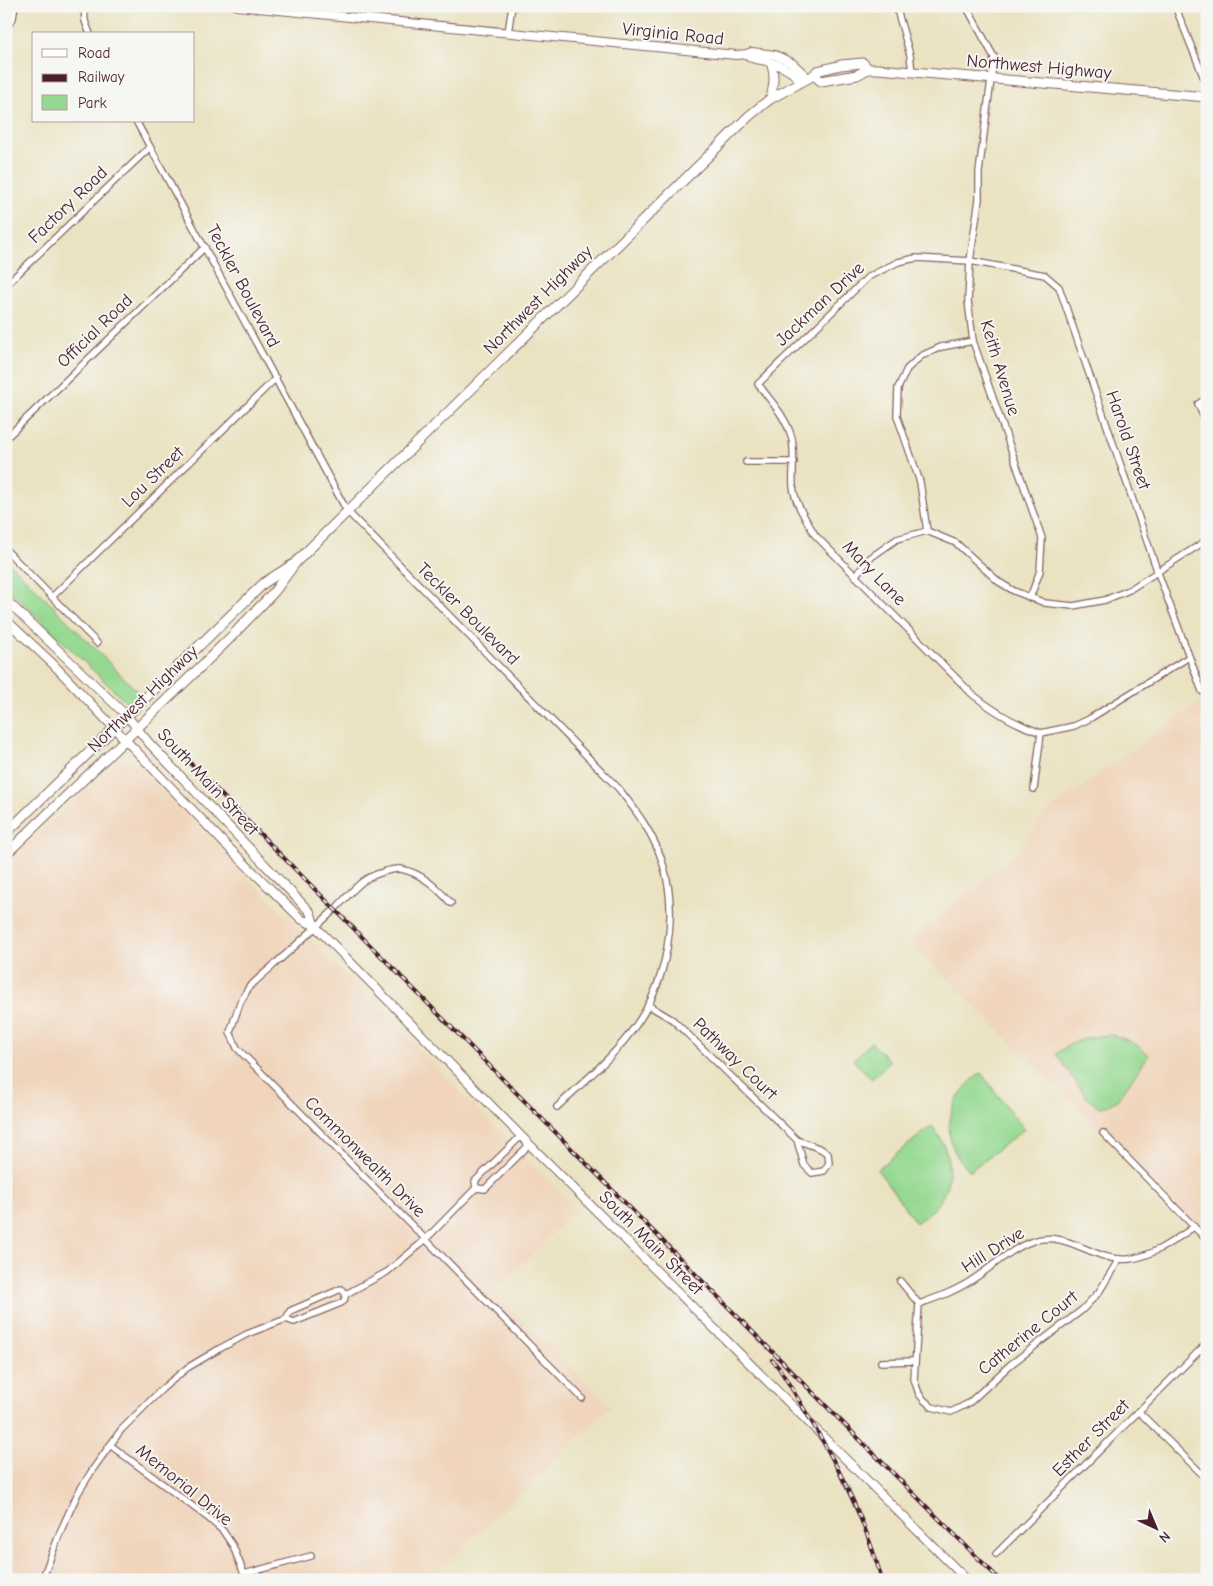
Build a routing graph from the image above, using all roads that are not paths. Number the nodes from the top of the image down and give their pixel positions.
1 (15, 6) edge
2 (84, 6) edge
3 (237, 6) edge
4 (512, 6) edge
5 (896, 6) edge
6 (966, 6) edge
7 (1175, 6) edge
8 (6, 28) edge
9 (89, 32) edge
10 (508, 33) junction
11 (747, 54) junction
12 (771, 63) junction
13 (912, 72) junction
14 (807, 78) junction
15 (992, 80) junction
16 (1205, 97) edge
17 (770, 99) junction
18 (137, 122) edge
19 (150, 147) junction
20 (205, 247) junction
21 (970, 261) junction
22 (6, 285) edge
23 (973, 341) junction
24 (276, 378) junction
25 (758, 384) joint
26 (1207, 398) edge
27 (1207, 424) edge
28 (6, 438) edge
29 (746, 462) dead end
30 (794, 462) junction
31 (347, 512) junction
32 (927, 531) junction
33 (1207, 540) edge
34 (6, 550) edge
35 (296, 562) junction
36 (1158, 573) junction
37 (855, 576) junction
38 (52, 597) junction
39 (1030, 598) junction
40 (6, 600) edge
41 (6, 620) edge
42 (97, 643) dead end
43 (1189, 657) junction
44 (1202, 691) dead end
45 (127, 716) junction
46 (114, 728) junction
47 (138, 728) junction
48 (1041, 733) junction
49 (125, 740) junction
50 (1034, 789) dead end
51 (15, 824) junction
52 (6, 828) edge
53 (6, 833) edge
54 (6, 854) edge
55 (451, 903) dead end
56 (315, 926) junction
57 (648, 1005) junction
58 (557, 1107) dead end
59 (1103, 1133) dead end
60 (521, 1136) junction
61 (797, 1140) junction
62 (530, 1144) junction
63 (476, 1188) junction
64 (1194, 1227) junction
65 (426, 1239) junction
66 (1207, 1240) edge
67 (1119, 1259) junction
68 (900, 1281) dead end
69 (346, 1294) junction
70 (919, 1304) junction
71 (286, 1319) junction
72 (1207, 1344) edge
73 (915, 1361) junction
74 (881, 1362) dead end
75 (582, 1398) dead end
76 (1138, 1411) junction
77 (110, 1445) junction
78 (1207, 1479) edge
79 (996, 1554) dead end
80 (311, 1556) dead end
81 (244, 1577) edge
82 (42, 1580) edge
83 (966, 1580) edge

1 - 8 street
2 - 9 street
3 - 10 street, Virginia Road
4 - 10 street
5 - 13 street
6 - 15 street, Keith Avenue
7 - 16 street
10 - 11 street, Virginia Road
11 - 12 street, Virginia Road
11 - 14 street, Virginia Road
12 - 14 street, Virginia Road
12 - 17 street
13 - 14 main road, Northwest Highway
13 - 15 main road, Northwest Highway
14 - 17 main road, Northwest Highway
15 - 16 main road, Northwest Highway
15 - 21 street, Keith Avenue
17 - 31 main road, Northwest Highway
18 - 19 street, Teckler Boulevard
19 - 20 street, Teckler Boulevard
19 - 22 street, Factory Road
20 - 24 street, Teckler Boulevard
20 - 28 street, Official Road
21 - 23 street, Keith Avenue
21 - 25 street, Jackman Drive
21 - 36 street, Harold Street
23 - 32 street
23 - 39 street, Keith Avenue
24 - 31 street, Teckler Boulevard
24 - 38 street, Lou Street
25 - 30 street, Mary Lane
26 - 27 street
29 - 30 street
30 - 37 street, Mary Lane
31 - 35 main road, Northwest Highway
31 - 57 street, Teckler Boulevard
32 - 37 street
32 - 39 street
33 - 36 street
34 - 38 street
35 - 45 main road, Northwest Highway
35 - 47 main road, Northwest Highway
36 - 39 street
36 - 43 street, Harold Street
37 - 48 street, Mary Lane
38 - 42 street
40 - 45 street, South Main Street
41 - 46 street, South Main Street
43 - 44 street, Harold Street
43 - 48 street
45 - 46 main road, Northwest Highway
45 - 47 street, South Main Street
46 - 49 street, South Main Street
46 - 51 main road, Northwest Highway
47 - 49 main road, Northwest Highway
47 - 56 street, South Main Street
48 - 50 street
49 - 54 main road, Northwest Highway
49 - 56 street, South Main Street
51 - 52 main road
51 - 53 main road, Northwest Highway
55 - 56 street, Commonwealth Drive
56 - 60 street, South Main Street
56 - 65 street, Commonwealth Drive
57 - 58 street, Teckler Boulevard
57 - 61 street, Pathway Court
59 - 64 street
60 - 62 street, South Main Street
60 - 63 street
61 - 61 street, Pathway Court
62 - 63 street
62 - 83 street, South Main Street
63 - 65 street
64 - 66 street
64 - 67 street, Hill Drive
65 - 69 street
65 - 75 street, Commonwealth Drive
67 - 70 street, Hill Drive
67 - 73 street, Catherine Court
68 - 70 street
69 - 71 street
69 - 71 street
70 - 73 street
71 - 77 street
72 - 76 street, Esther Street
73 - 74 street
76 - 78 street
76 - 79 street, Esther Street
77 - 81 street, Memorial Drive
77 - 82 street
80 - 81 street

